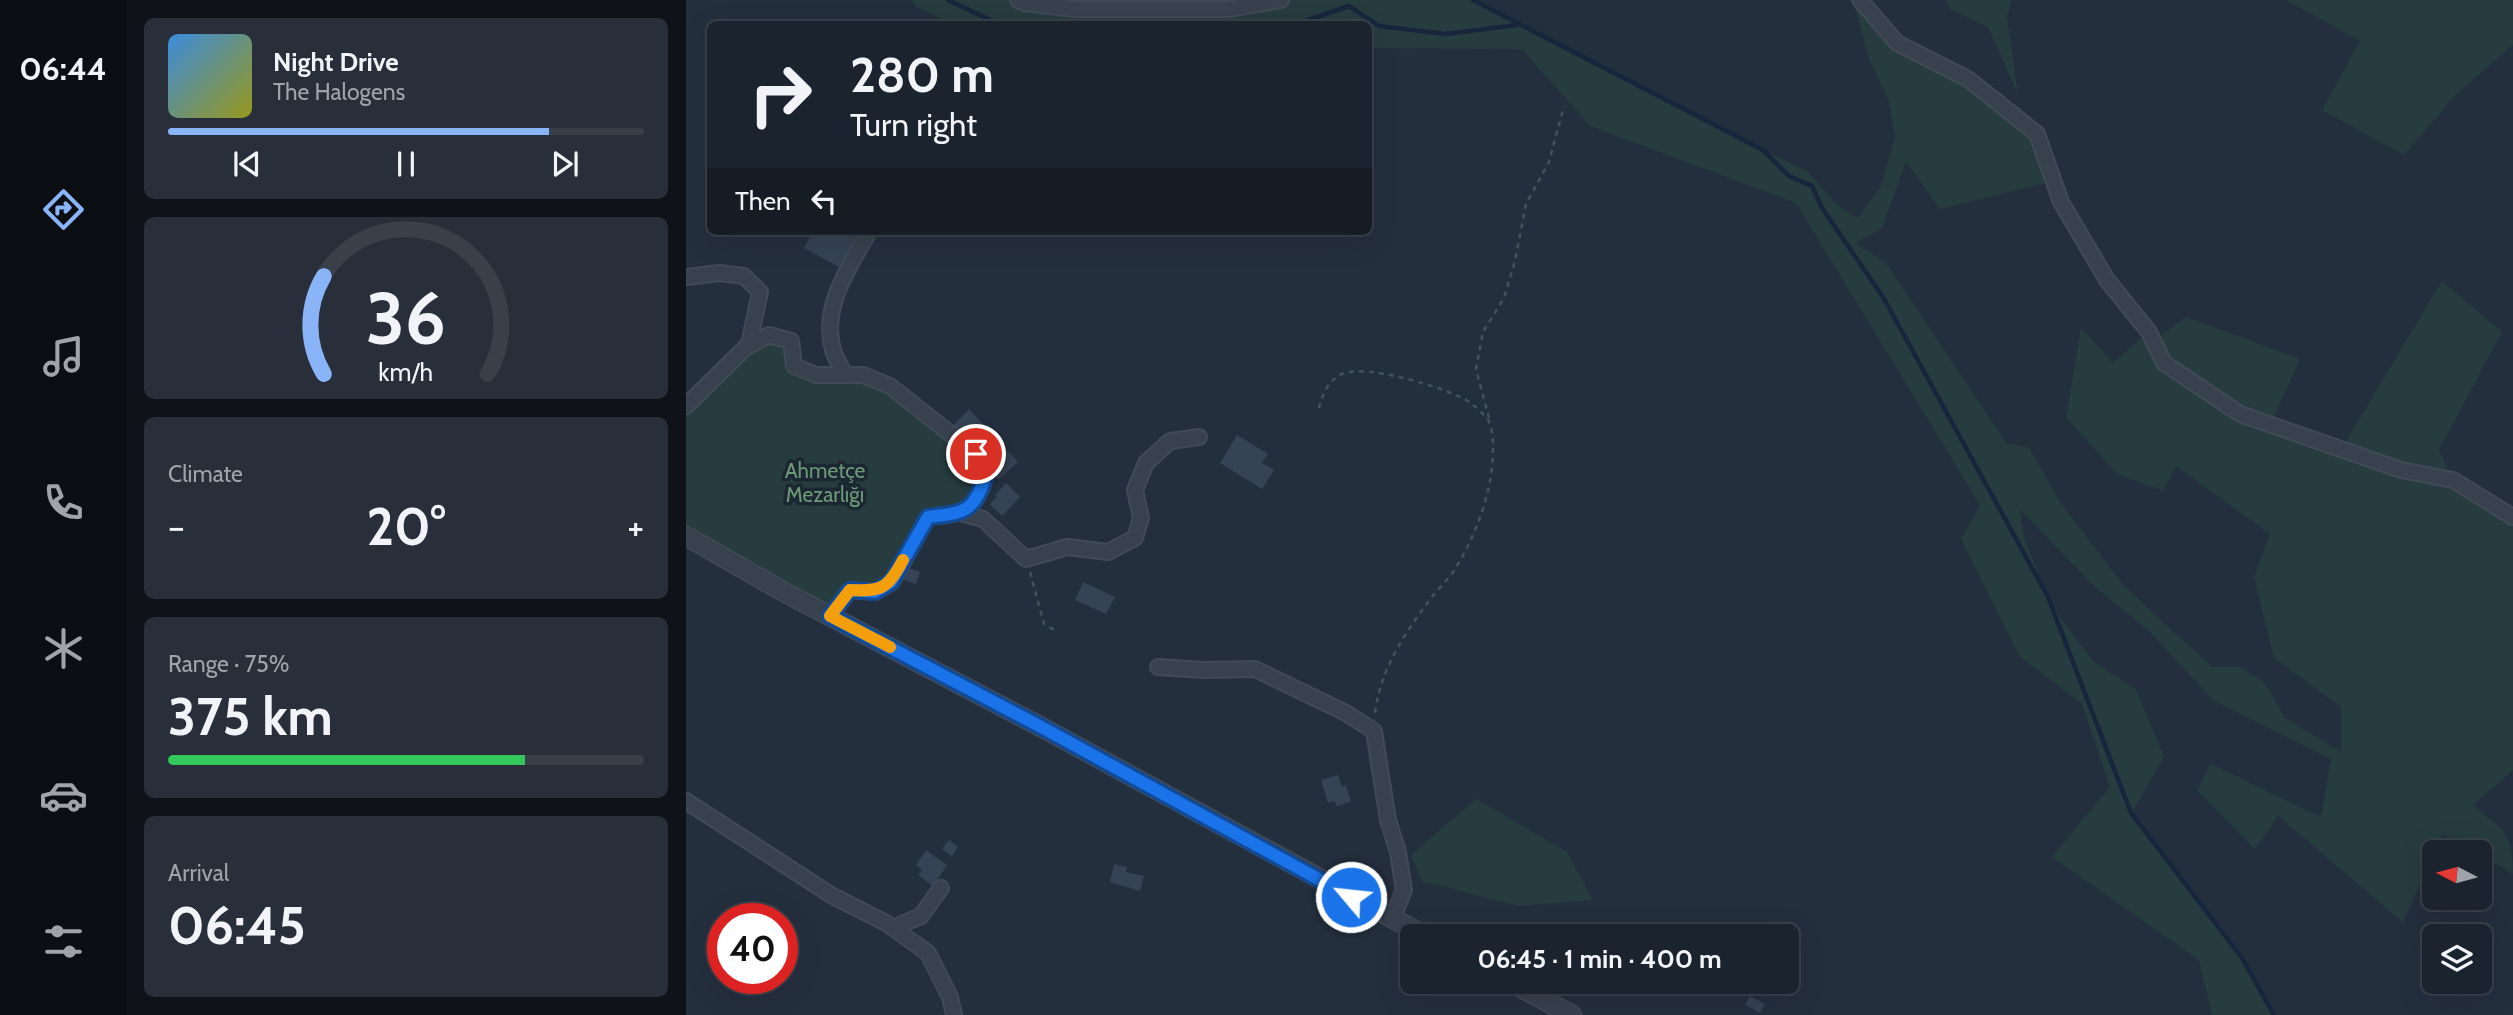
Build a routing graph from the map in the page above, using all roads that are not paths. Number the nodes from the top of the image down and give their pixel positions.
1 (1018, 0) edge
2 (1281, 0) edge
3 (1860, 0) edge
4 (867, 235) dead end
5 (687, 276) edge
6 (745, 348) junction
7 (845, 375) junction
8 (686, 406) edge
9 (1199, 438) dead end
10 (960, 513) junction
11 (2513, 517) edge
12 (686, 536) edge
13 (830, 616) junction
14 (1158, 667) dead end
15 (686, 800) edge
16 (941, 888) dead end
17 (1392, 919) junction
18 (1402, 924) edge
19 (893, 928) junction
20 (1533, 994) edge
21 (954, 1015) edge
22 (1572, 1015) edge

1 - 2 street
3 - 11 street
4 - 7 street
5 - 6 street
6 - 7 street
6 - 8 street
7 - 10 street
9 - 10 street
10 - 13 street
12 - 13 street
13 - 17 street
14 - 17 street
15 - 19 street
16 - 19 street
17 - 18 street
19 - 21 street
20 - 22 street

